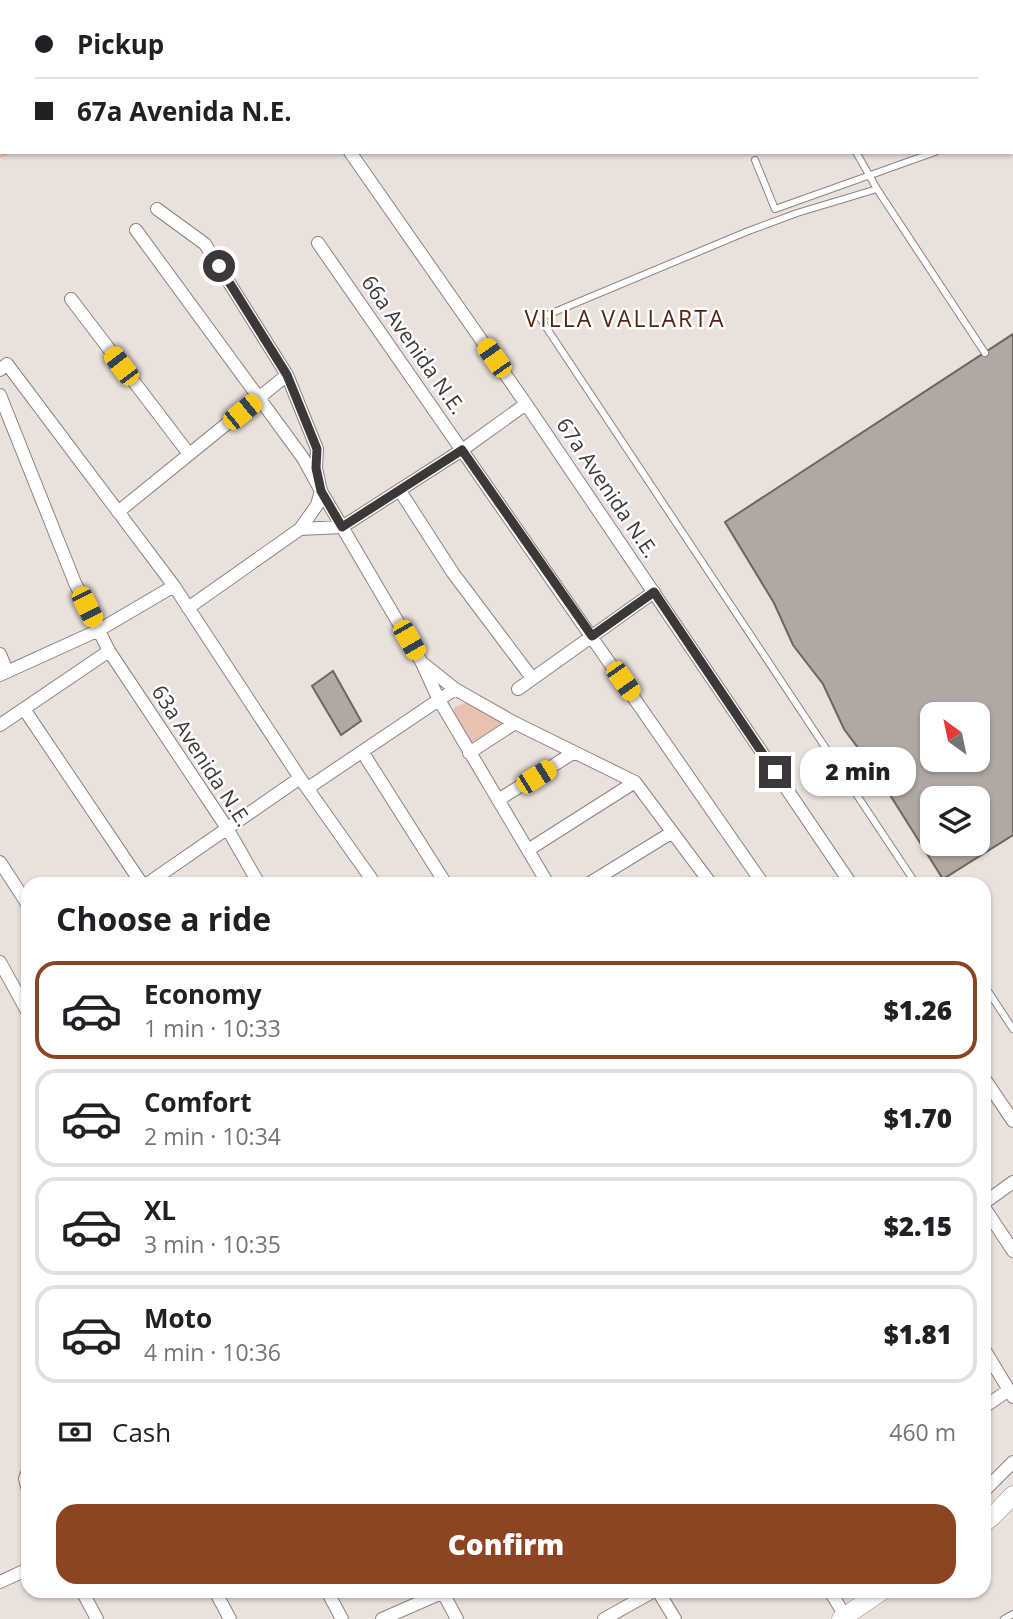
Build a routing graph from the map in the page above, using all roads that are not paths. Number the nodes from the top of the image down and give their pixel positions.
1 (351, 154) edge
2 (857, 154) edge
3 (930, 154) edge
4 (755, 160) dead end
5 (870, 176) junction
6 (877, 189) junction
7 (157, 209) dead end
8 (136, 230) dead end
9 (318, 243) dead end
10 (71, 299) dead end
11 (985, 353) dead end
12 (0, 370) edge
13 (287, 375) junction
14 (0, 395) edge
15 (259, 398) junction
16 (526, 404) junction
17 (462, 450) junction
18 (189, 454) junction
19 (321, 491) junction
20 (400, 491) junction
21 (118, 512) junction
22 (350, 522) junction
23 (300, 529) junction
24 (174, 586) junction
25 (654, 592) junction
26 (188, 608) junction
27 (99, 630) junction
28 (592, 636) junction
29 (109, 651) junction
30 (0, 654) edge
31 (422, 663) junction
32 (4, 673) edge
33 (532, 678) junction
34 (455, 689) junction
35 (518, 689) dead end
36 (439, 700) junction
37 (24, 709) junction
38 (515, 723) junction
39 (0, 725) edge
40 (363, 753) junction
41 (469, 753) junction
42 (573, 753) junction
43 (635, 782) junction
44 (304, 783) junction
45 (498, 800) junction
46 (227, 828) junction
47 (671, 833) junction
48 (528, 850) junction
49 (0, 862) edge
50 (139, 877) edge
51 (154, 877) edge
52 (255, 877) edge
53 (370, 877) edge
54 (442, 877) edge
55 (544, 877) edge
56 (599, 877) edge
57 (702, 877) edge
58 (758, 877) edge
59 (846, 877) edge
60 (911, 877) edge
61 (21, 894) edge
62 (0, 962) edge
63 (991, 996) edge
64 (21, 1000) edge
65 (1013, 1029) edge
66 (991, 1088) edge
67 (1013, 1121) edge
68 (1013, 1182) edge
69 (991, 1199) edge
70 (991, 1216) edge
71 (1013, 1251) edge
72 (991, 1361) edge
73 (1011, 1394) edge
74 (991, 1403) edge
75 (1013, 1462) edge
76 (991, 1484) edge
77 (1013, 1495) edge
78 (991, 1518) edge
79 (21, 1572) edge
80 (0, 1583) edge
81 (86, 1598) edge
82 (219, 1598) edge
83 (331, 1598) edge
84 (428, 1598) edge
85 (447, 1598) edge
86 (643, 1598) edge
87 (661, 1598) edge
88 (834, 1598) edge
89 (872, 1598) edge
90 (1013, 1614) edge
91 (843, 1617) edge
92 (97, 1619) edge
93 (230, 1619) edge
94 (342, 1619) edge
95 (382, 1619) edge
96 (457, 1619) edge
97 (604, 1619) edge
98 (675, 1619) edge
99 (1004, 1619) edge

1 - 16 street, 67a Avenida N.E.
2 - 5 lane
3 - 5 lane
4 - 5 lane
5 - 6 lane
6 - 11 lane
6 - 60 lane
7 - 13 street
8 - 15 street
9 - 17 street, 66a Avenida N.E.
10 - 18 street
12 - 21 street
13 - 15 street
13 - 19 street
14 - 27 street, 63a Avenida N.E.
15 - 18 street
15 - 19 street
16 - 17 street
16 - 25 street, 67a Avenida N.E.
17 - 20 street
17 - 28 street, 66a Avenida N.E.
18 - 21 street
19 - 22 street
19 - 23 street
20 - 22 street
20 - 33 street
21 - 24 street
22 - 23 street
22 - 31 street
23 - 26 street
24 - 26 street
24 - 27 street
25 - 28 street
25 - 59 street, 67a Avenida N.E.
26 - 44 street
27 - 29 street, 63a Avenida N.E.
27 - 32 street
28 - 33 street
28 - 58 street, 66a Avenida N.E.
29 - 37 street
29 - 46 street, 63a Avenida N.E.
30 - 32 street
31 - 34 street
31 - 36 street
33 - 35 street
34 - 36 street
34 - 38 street
36 - 40 street
36 - 41 street
37 - 39 street
37 - 50 street
38 - 41 street
38 - 42 street
40 - 44 street
40 - 54 street
41 - 45 street
42 - 43 street
42 - 45 street
43 - 47 street
43 - 48 street
44 - 46 street
44 - 53 street
45 - 48 street
46 - 51 street
46 - 52 street, 63a Avenida N.E.
47 - 56 street
47 - 57 street
48 - 55 street
49 - 61 street
62 - 64 street
63 - 65 lane
66 - 67 street
68 - 69 street
70 - 71 street
72 - 73 street
73 - 74 street
75 - 76 street
77 - 78 street
79 - 80 street
81 - 92 street
82 - 93 street
83 - 94 street
84 - 95 street
85 - 96 street
86 - 97 street
87 - 98 street
88 - 91 street
89 - 91 street
90 - 99 lane

